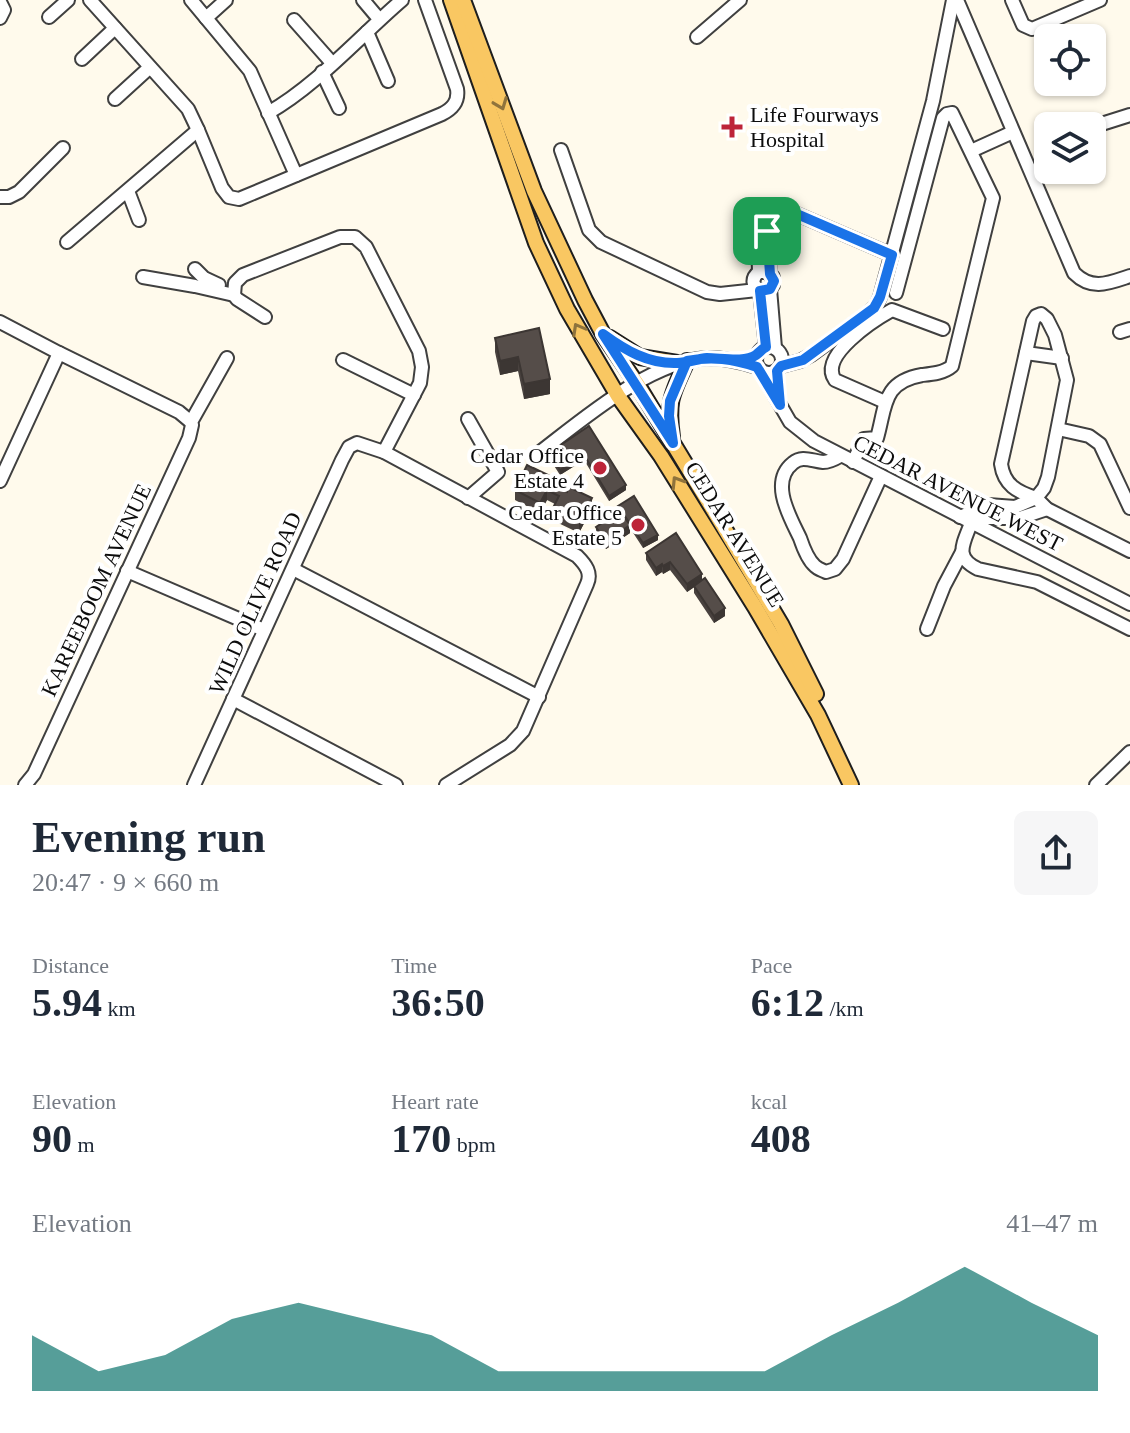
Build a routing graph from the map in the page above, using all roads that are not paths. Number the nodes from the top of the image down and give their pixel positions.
1 (68, 0) edge
2 (90, 0) edge
3 (191, 0) edge
4 (226, 0) edge
5 (363, 0) edge
6 (402, 0) edge
7 (425, 0) edge
8 (451, 0) edge
9 (463, 0) edge
10 (740, 0) edge
11 (955, 0) edge
12 (1012, 0) edge
13 (1100, 0) edge
14 (0, 2) edge
15 (49, 17) dead end
16 (0, 18) edge
17 (206, 18) junction
18 (379, 19) junction
19 (294, 20) dead end
20 (115, 28) junction
21 (367, 32) junction
22 (697, 37) dead end
23 (82, 59) dead end
24 (149, 68) junction
25 (327, 68) junction
26 (388, 81) dead end
27 (115, 99) dead end
28 (339, 108) dead end
29 (268, 113) junction
30 (1130, 115) edge
31 (1106, 123) edge
32 (198, 130) junction
33 (1015, 136) junction
34 (63, 148) dead end
35 (561, 150) dead end
36 (973, 154) junction
37 (296, 175) junction
38 (128, 191) junction
39 (0, 197) edge
40 (139, 220) dead end
41 (67, 242) dead end
42 (892, 255) junction
43 (195, 269) dead end
44 (1130, 276) edge
45 (143, 277) dead end
46 (762, 283) junction
47 (234, 293) junction
48 (896, 293) dead end
49 (265, 317) dead end
50 (0, 322) edge
51 (943, 329) dead end
52 (603, 334) junction
53 (59, 353) junction
54 (1026, 353) junction
55 (227, 358) dead end
56 (1062, 358) junction
57 (343, 360) dead end
58 (769, 360) junction
59 (682, 362) junction
60 (637, 384) junction
61 (414, 395) junction
62 (618, 396) junction
63 (885, 402) junction
64 (468, 419) dead end
65 (191, 422) junction
66 (1058, 429) junction
67 (673, 443) junction
68 (384, 452) junction
69 (535, 456) dead end
70 (840, 456) junction
71 (853, 462) junction
72 (881, 476) junction
73 (0, 481) edge
74 (468, 498) junction
75 (1036, 498) junction
76 (1130, 508) edge
77 (1047, 509) junction
78 (966, 520) junction
79 (1130, 551) edge
80 (962, 552) junction
81 (293, 569) junction
82 (127, 571) junction
83 (1128, 603) edge
84 (1130, 627) edge
85 (927, 629) dead end
86 (264, 630) junction
87 (539, 697) junction
88 (233, 699) junction
89 (1130, 752) edge
90 (34, 780) edge
91 (25, 785) edge
92 (194, 785) edge
93 (396, 785) edge
94 (446, 785) edge
95 (851, 785) edge
96 (858, 785) edge
97 (1096, 785) edge

1 - 15 street
2 - 20 street
3 - 17 street
4 - 17 street
5 - 18 street
6 - 18 street
7 - 37 street
62 -> 8 main road, CEDAR AVENUE
9 -> 52 main road, CEDAR AVENUE
10 - 22 street
11 - 33 street
11 - 42 street
12 - 13 street
14 - 16 street
17 - 29 street
18 - 21 street
19 - 25 street
20 - 23 street
20 - 24 street
21 - 25 street
21 - 26 street
24 - 27 street
24 - 32 street
25 - 28 street
25 - 29 street
29 - 37 street
30 - 31 street
32 - 37 street
32 - 38 street
33 - 36 street
33 - 44 street
34 - 39 street
35 - 46 street
36 - 48 street
36 - 63 street
38 - 40 street
38 - 41 street
42 - 46 street
42 - 58 street
43 - 47 street
45 - 47 street
46 - 58 street
47 - 49 street
47 - 61 street
50 - 53 street
51 - 63 street
52 - 59 main road
52 - 60 main road, CEDAR AVENUE
53 - 65 street
53 - 73 street
54 - 56 street
54 - 56 street
54 - 75 street
55 - 65 street, KAREEBOOM AVENUE
56 - 66 street
57 - 61 street
58 - 59 street
58 - 70 street, CEDAR AVENUE WEST
59 - 60 street
59 - 67 main road
60 - 62 street
60 - 67 main road, CEDAR AVENUE
61 - 68 street
62 - 69 street
95 -> 62 main road, CEDAR AVENUE
63 - 71 street
64 - 74 street
65 - 82 street, KAREEBOOM AVENUE
66 - 75 street
66 - 76 street
67 - 96 main road, CEDAR AVENUE
68 - 74 street
68 - 81 street, WILD OLIVE ROAD
70 - 71 street, CEDAR AVENUE WEST
70 - 72 street
71 - 72 street, CEDAR AVENUE WEST
72 - 78 street, CEDAR AVENUE WEST
74 - 87 street
75 - 77 street
75 - 78 street
77 - 78 street
77 - 79 street
78 - 80 street
78 - 83 street, CEDAR AVENUE WEST
80 - 84 street
80 - 85 street
81 - 86 street, WILD OLIVE ROAD
81 - 87 street
82 - 86 street
82 - 90 street, KAREEBOOM AVENUE
83 - 84 street
86 - 88 street, WILD OLIVE ROAD
87 - 94 street
88 - 92 street, WILD OLIVE ROAD
88 - 93 street
89 - 97 street
90 - 91 street, KAREEBOOM AVENUE

